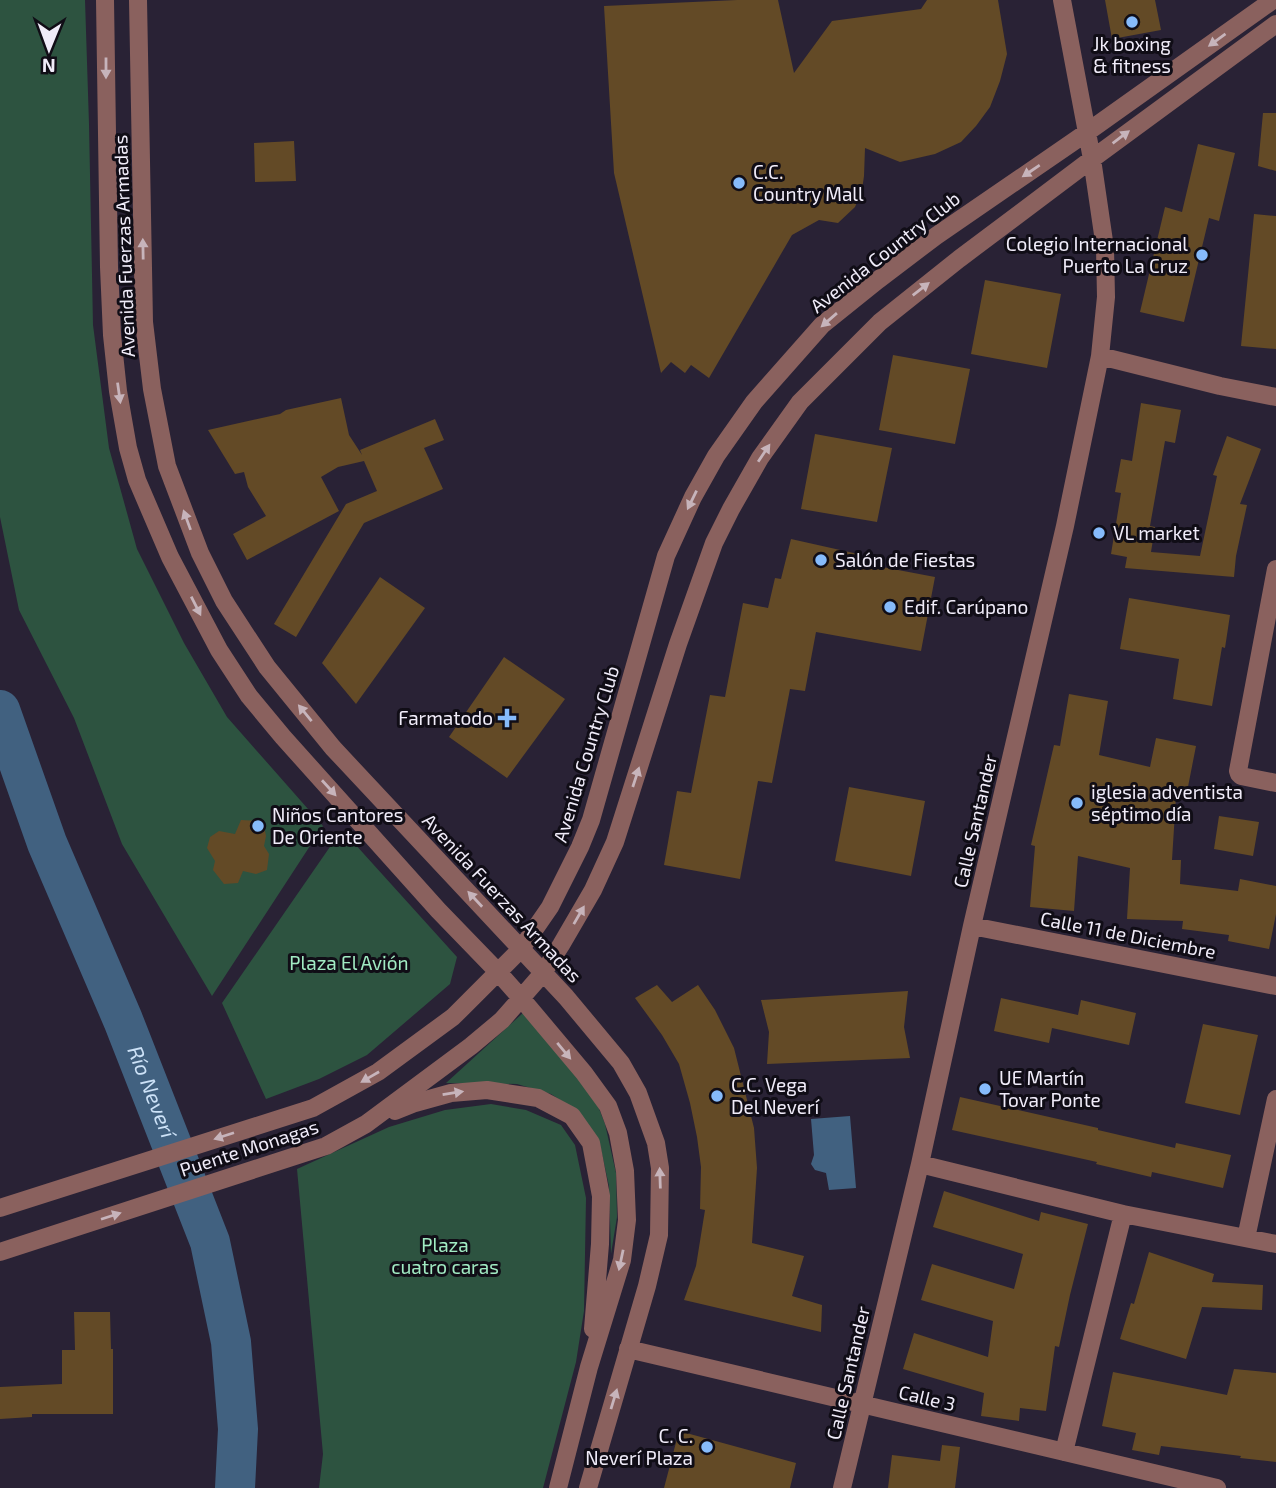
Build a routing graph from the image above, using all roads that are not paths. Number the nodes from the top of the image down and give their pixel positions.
1 (105, 0) edge
2 (138, 0) edge
3 (1062, 0) edge
4 (1273, 0) edge
5 (1276, 23) edge
6 (1086, 133) junction
7 (1092, 159) junction
8 (1100, 356) junction
9 (1276, 397) edge
10 (1276, 569) edge
11 (1276, 783) edge
12 (972, 926) junction
13 (521, 950) junction
14 (498, 972) junction
15 (543, 973) junction
16 (1276, 986) edge
17 (521, 998) junction
18 (1276, 1099) edge
19 (366, 1124) junction
20 (920, 1164) junction
21 (0, 1208) edge
22 (1123, 1214) junction
23 (1246, 1238) junction
24 (1276, 1244) edge
25 (0, 1252) edge
26 (628, 1349) junction
27 (589, 1367) junction
28 (862, 1404) junction
29 (1064, 1452) junction
30 (1170, 1483) edge
31 (558, 1488) edge
32 (588, 1488) edge
33 (842, 1488) edge
34 (1217, 1488) edge

1 -> 14 street, Avenida Fuerzas Armadas
13 -> 2 street, Avenida Fuerzas Armadas
3 - 6 street, Calle Santander
4 -> 6 street, Avenida Country Club
7 -> 5 street
6 - 7 street, Calle Santander
6 -> 13 street, Avenida Country Club
7 - 8 street, Calle Santander
15 -> 7 street
8 - 9 street
8 - 12 street, Calle Santander
10 - 11 street
12 - 16 street, Calle 11 de Diciembre
12 - 20 street, Calle Santander
13 - 14 street, Puente Monagas
13 - 15 street, Avenida Fuerzas Armadas
14 - 17 street, Avenida Fuerzas Armadas
14 -> 21 street, Puente Monagas
15 - 17 street, Puente Monagas
26 -> 15 street, Avenida Fuerzas Armadas
17 - 19 street, Puente Monagas
17 -> 27 street, Avenida Fuerzas Armadas
18 - 23 street
25 -> 19 street, Puente Monagas
19 -> 27 street
20 - 22 street
20 - 28 street, Calle Santander
22 - 23 street
22 - 29 street
23 - 24 street
26 - 28 street, Calle 3
32 -> 26 street, Avenida Fuerzas Armadas
27 - 31 street, Avenida Fuerzas Armadas
28 - 29 street, Calle 3
28 - 33 street, Calle Santander
29 - 30 street, Calle 3
30 - 34 street, Calle 3

